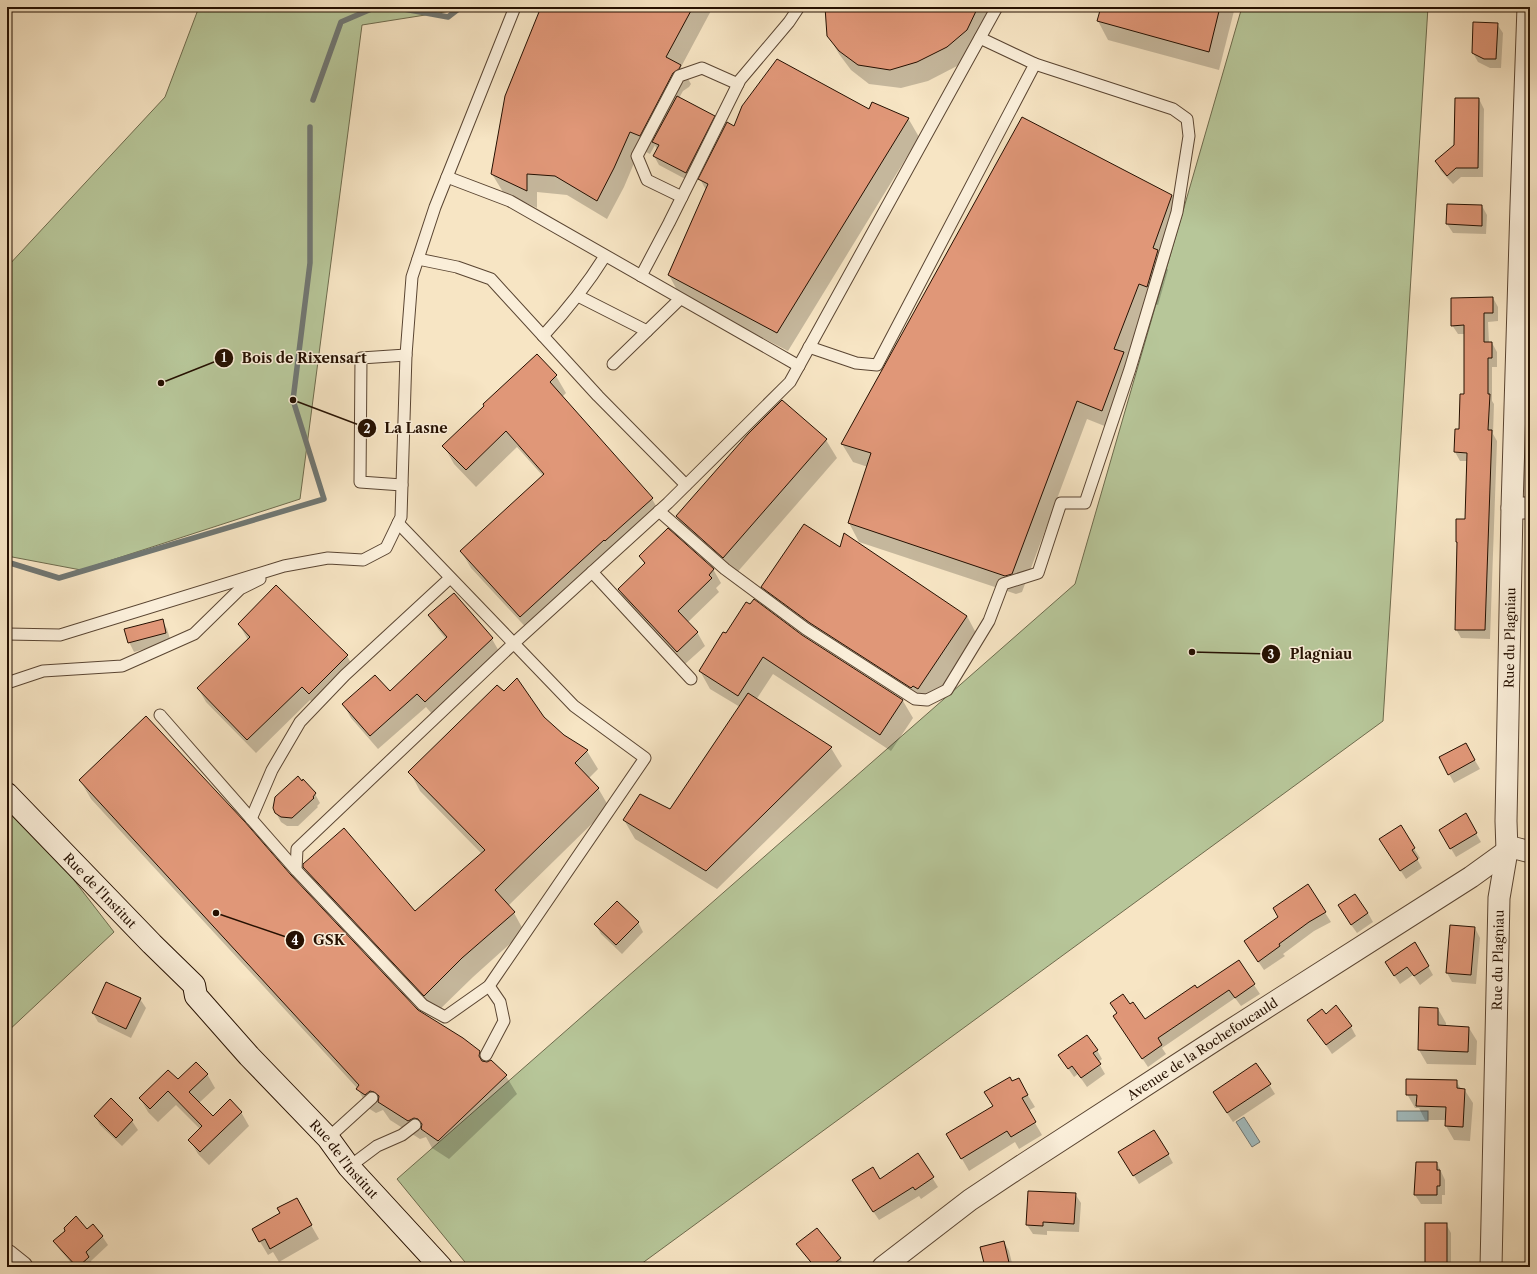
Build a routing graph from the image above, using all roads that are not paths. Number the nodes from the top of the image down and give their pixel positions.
1 (515, 7) edge
2 (800, 7) edge
3 (997, 7) edge
4 (1528, 7) edge
5 (980, 38) junction
6 (1035, 64) junction
7 (738, 84) junction
8 (447, 177) junction
9 (682, 197) junction
10 (605, 256) junction
11 (418, 259) junction
12 (641, 276) junction
13 (578, 296) junction
14 (680, 299) junction
15 (647, 331) junction
16 (543, 336) junction
17 (809, 347) junction
18 (406, 355) junction
19 (613, 364) dead end
20 (799, 366) junction
21 (402, 485) junction
22 (686, 485) junction
23 (1521, 508) edge
24 (659, 511) junction
25 (398, 524) junction
26 (284, 566) junction
27 (592, 572) junction
28 (450, 578) junction
29 (7, 634) edge
30 (513, 644) junction
31 (691, 679) dead end
32 (7, 682) edge
33 (160, 716) dead end
34 (7, 794) edge
35 (251, 820) junction
36 (1507, 851) junction
37 (1530, 852) edge
38 (296, 870) junction
39 (489, 986) junction
40 (486, 1055) dead end
41 (372, 1098) dead end
42 (415, 1125) dead end
43 (328, 1138) junction
44 (349, 1167) junction
45 (7, 1255) edge
46 (22, 1267) edge
47 (441, 1267) edge
48 (883, 1267) edge
49 (1491, 1267) edge

1 - 8 lane
2 - 7 lane
3 - 5 lane
4 - 23 street, Rue du Plagniau
5 - 6 lane
5 - 17 lane
6 - 17 lane
6 - 24 lane
7 - 9 lane
7 - 9 lane
8 - 10 lane
8 - 11 lane
9 - 12 lane
10 - 12 lane
10 - 13 lane
11 - 16 lane
11 - 18 lane
12 - 14 lane
13 - 15 lane
13 - 16 lane
14 - 15 lane
14 - 20 lane
15 - 19 lane
16 - 22 lane
17 - 20 lane
18 - 21 lane
18 - 21 lane
20 - 22 lane
21 - 25 lane
22 - 24 lane
23 - 36 street, Rue du Plagniau
24 - 27 lane
25 - 26 lane
25 - 28 lane
26 - 29 lane
26 - 32 lane
27 - 30 lane
27 - 31 lane
28 - 30 lane
28 - 35 lane
30 - 38 lane
30 - 39 lane
33 - 35 lane
34 - 43 street, Rue de l'Institut
35 - 38 lane
36 - 37 street
36 - 48 street, Avenue de la Rochefoucauld
36 - 49 street, Rue du Plagniau
38 - 39 lane
39 - 40 lane
41 - 43 lane
42 - 44 lane
43 - 44 street, Rue de l'Institut
44 - 47 street, Rue de l'Institut
45 - 46 street

